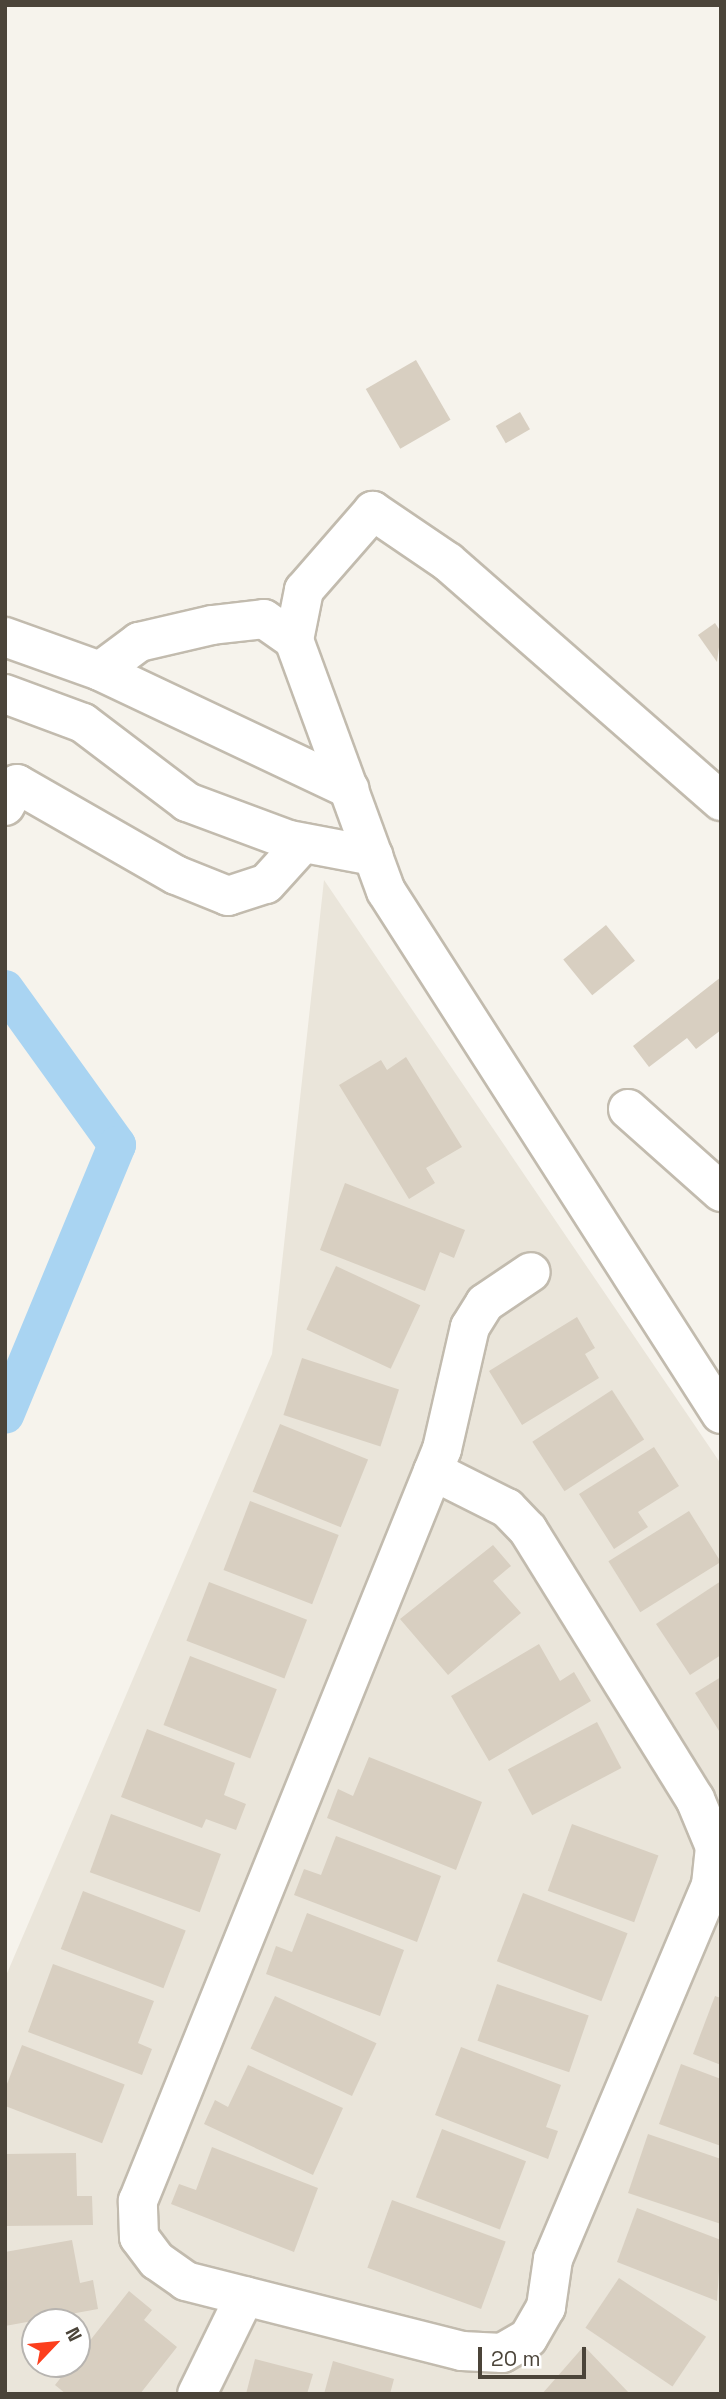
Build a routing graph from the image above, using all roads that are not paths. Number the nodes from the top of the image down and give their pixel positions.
1 (5, 637) edge
2 (294, 640) junction
3 (100, 671) junction
4 (5, 694) edge
5 (350, 789) junction
6 (721, 801) edge
7 (5, 806) edge
8 (303, 843) junction
9 (374, 856) junction
10 (628, 1109) dead end
11 (721, 1192) edge
12 (531, 1272) dead end
13 (721, 1415) edge
14 (433, 1471) junction
15 (716, 1887) edge
16 (245, 2297) junction
17 (197, 2394) edge

1 - 3 street
2 - 3 street
2 - 5 street
2 - 6 street
3 - 5 street
4 - 8 street
5 - 9 street
7 - 8 street
8 - 9 street
9 - 13 street
10 - 11 street
12 - 14 street
14 - 15 street
14 - 16 street
15 - 16 street
16 - 17 street

